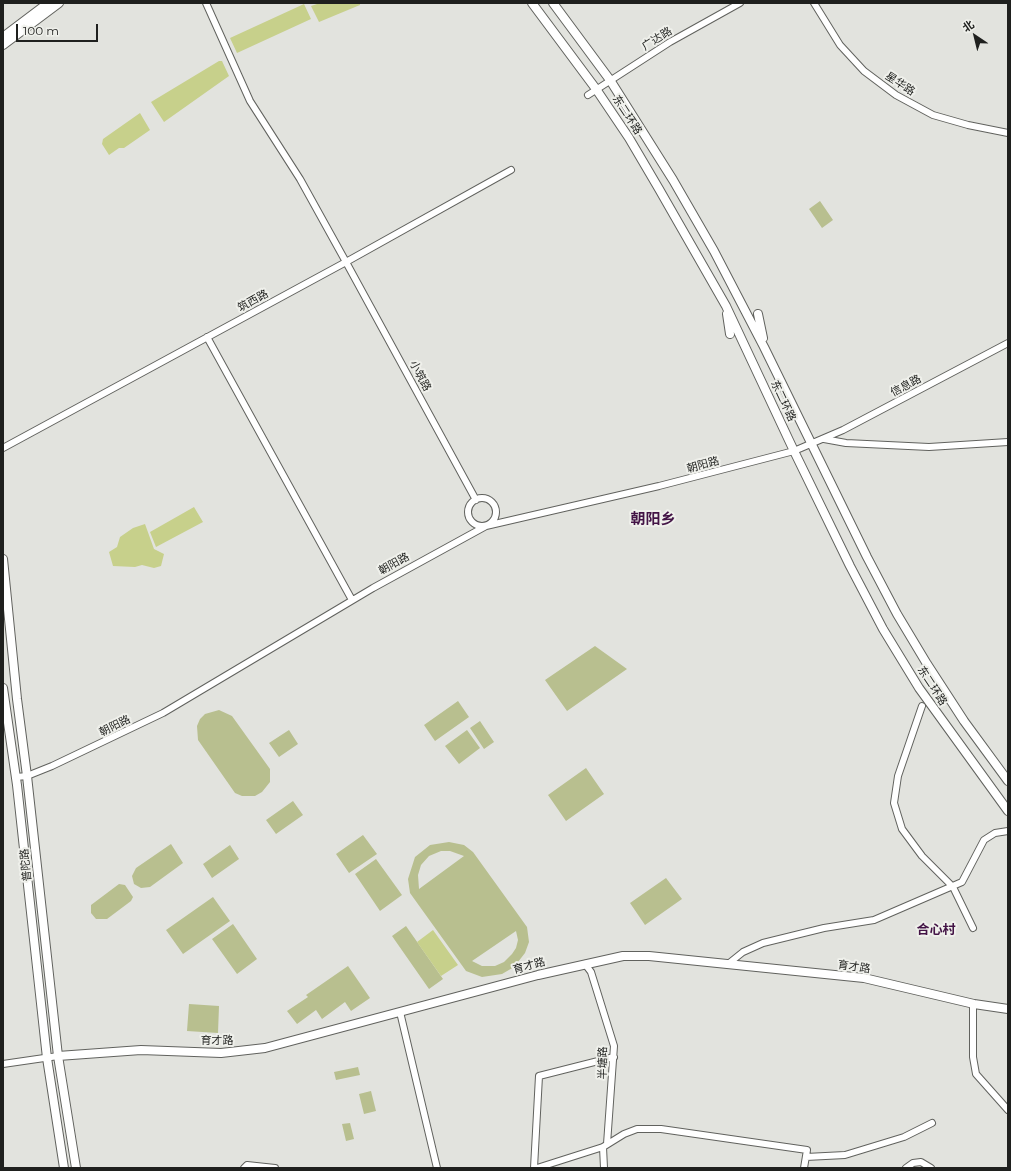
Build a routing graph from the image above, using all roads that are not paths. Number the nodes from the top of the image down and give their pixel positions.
1 (48, 3) edge
2 (59, 3) edge
3 (206, 3) edge
4 (532, 3) edge
5 (553, 3) edge
6 (740, 3) edge
7 (814, 3) edge
8 (3, 37) edge
9 (3, 45) edge
10 (610, 80) junction
11 (596, 90) junction
12 (588, 95) dead end
13 (1008, 133) edge
14 (511, 170) dead end
15 (346, 262) junction
16 (726, 306) junction
17 (758, 314) dead end
18 (730, 334) dead end
19 (207, 337) junction
20 (1008, 343) edge
21 (764, 346) junction
22 (823, 439) junction
23 (1008, 442) edge
24 (812, 443) junction
25 (3, 448) edge
26 (794, 451) junction
27 (476, 500) junction
28 (486, 526) junction
29 (3, 558) edge
30 (352, 600) junction
31 (3, 688) edge
32 (922, 706) dead end
33 (28, 776) junction
34 (16, 777) junction
35 (1008, 781) edge
36 (1008, 811) edge
37 (1008, 831) edge
38 (952, 887) junction
39 (973, 928) dead end
40 (585, 964) junction
41 (728, 964) junction
42 (973, 1004) junction
43 (1008, 1010) edge
44 (400, 1012) junction
45 (58, 1056) junction
46 (614, 1057) junction
47 (47, 1058) junction
48 (3, 1064) edge
49 (1008, 1110) edge
50 (932, 1124) dead end
51 (605, 1146) junction
52 (807, 1153) junction
53 (64, 1168) edge
54 (76, 1168) edge
55 (244, 1168) edge
56 (275, 1168) edge
57 (437, 1168) edge
58 (534, 1168) edge
59 (537, 1168) edge
60 (604, 1168) edge
61 (804, 1168) edge
62 (906, 1168) edge
63 (930, 1168) edge

1 - 8 main road
2 - 9 main road
3 - 15 street, 小筑路
4 - 11 main road, 东二环路
5 - 10 main road, 东二环路
6 - 10 street, 广达路
7 - 13 street, 星华路
10 - 11 street, 广达路
10 - 21 main road, 东二环路
11 - 12 street, 广达路
11 - 16 main road, 东二环路
14 - 15 street, 筑西路
15 - 19 street, 筑西路
15 - 27 street, 小筑路
16 - 18 main road
16 - 26 main road, 东二环路
17 - 21 main road
19 - 25 street, 筑西路
19 - 30 street
20 - 22 street, 信息路
21 - 24 main road, 东二环路
22 - 23 street
22 - 24 street, 信息路
24 - 26 street, 朝阳路
24 - 35 main road, 东二环路
26 - 28 street, 朝阳路
26 - 36 main road, 东二环路
27 - 28 street
27 - 28 street
28 - 30 street, 朝阳路
29 - 33 main road, 普陀路
30 - 33 street, 朝阳路
31 - 34 main road, 普陀路
32 - 38 street
33 - 34 street, 朝阳路
33 - 45 main road, 普陀路
34 - 47 main road, 普陀路
37 - 38 street
38 - 39 street
38 - 41 street
40 - 41 main road, 育才路
40 - 44 main road, 育才路
40 - 46 street, 半塘路
41 - 42 main road, 育才路
42 - 43 main road, 育才路
42 - 49 street
44 - 45 main road, 育才路
44 - 57 street
45 - 47 street
45 - 54 main road, 普陀路
46 - 51 street, 半塘路
46 - 58 street
47 - 48 street
47 - 53 main road, 普陀路
50 - 52 street
51 - 52 street
51 - 59 street
51 - 60 street, 半塘路
52 - 61 street
55 - 56 street
62 - 63 street

